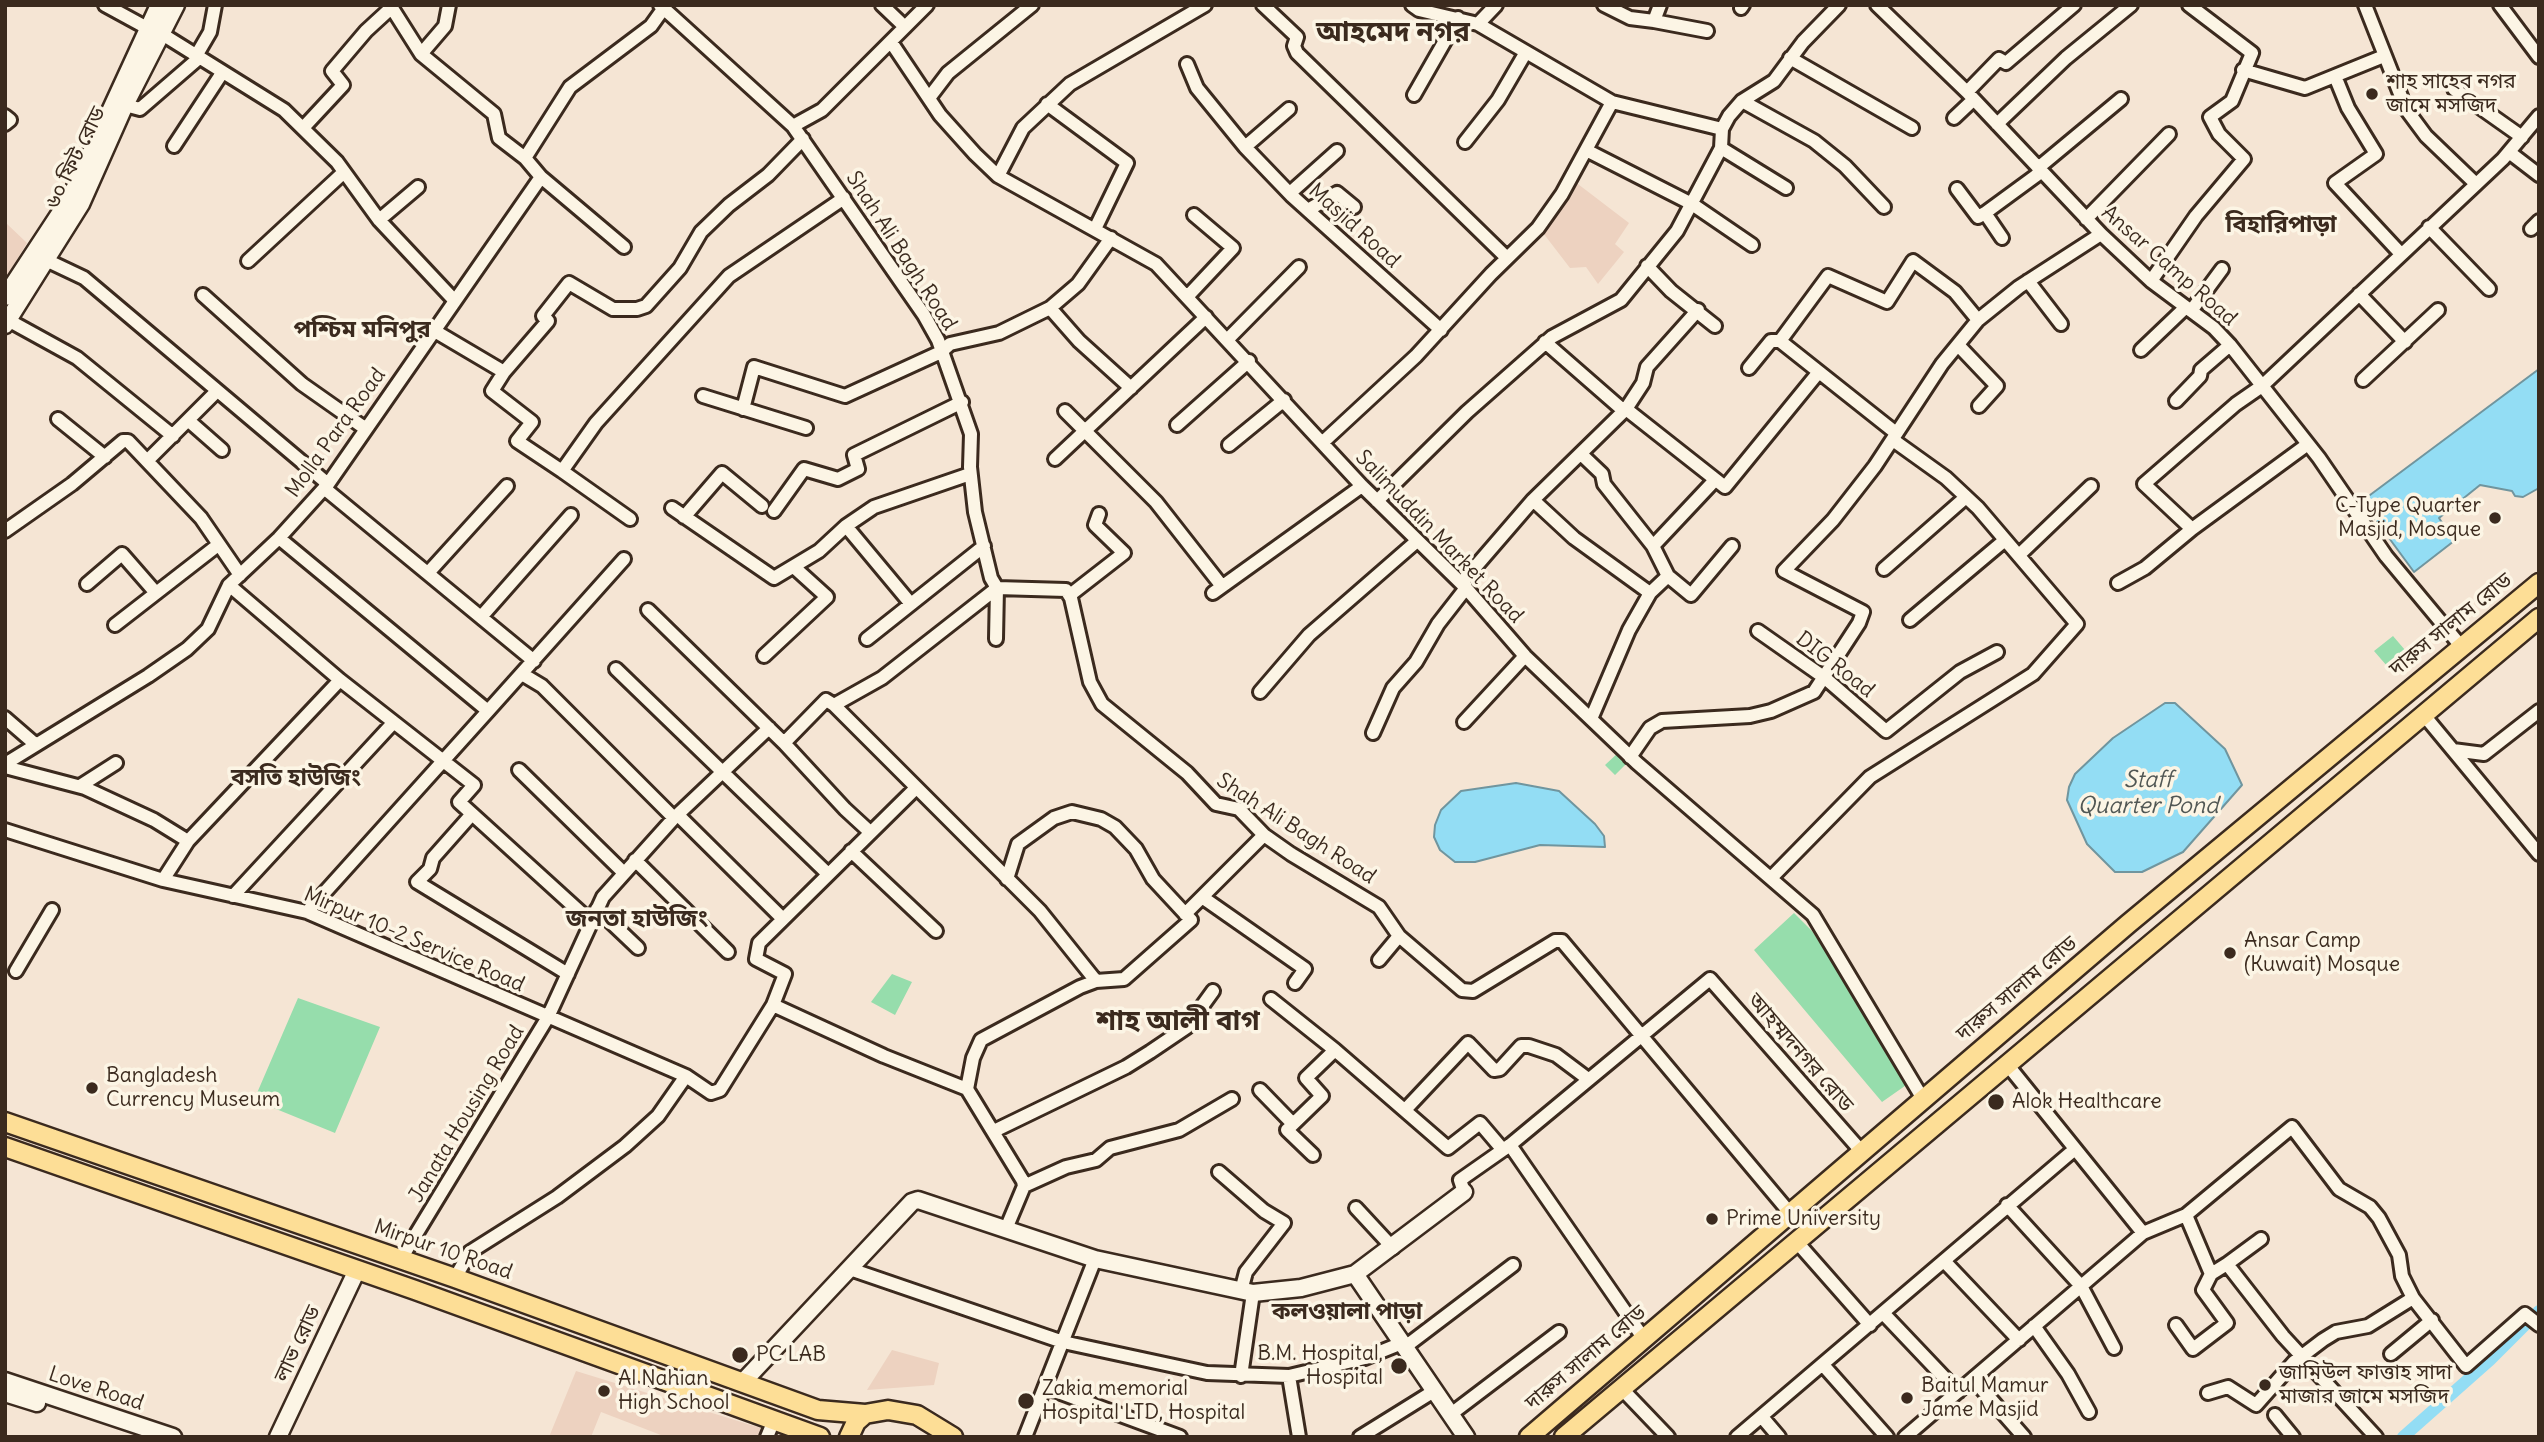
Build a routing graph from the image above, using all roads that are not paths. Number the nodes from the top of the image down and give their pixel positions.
1 (105, 5) edge
2 (159, 5) edge
3 (176, 5) edge
4 (215, 5) edge
5 (449, 5) edge
6 (882, 5) edge
7 (927, 5) edge
8 (1032, 5) edge
9 (1205, 5) edge
10 (1263, 5) edge
11 (1412, 5) edge
12 (1496, 5) edge
13 (1604, 5) edge
14 (1660, 5) edge
15 (1839, 5) edge
16 (1877, 5) edge
17 (2074, 5) edge
18 (2131, 5) edge
19 (2189, 5) edge
20 (2365, 5) edge
21 (2500, 5) edge
22 (391, 6) edge
23 (663, 7) edge
24 (1458, 18) junction
25 (1654, 21) junction
26 (1478, 24) junction
27 (905, 27) junction
28 (1707, 30) dead end
29 (156, 31) junction
30 (891, 42) junction
31 (1526, 52) junction
32 (421, 54) junction
33 (2384, 56) junction
34 (198, 57) junction
35 (2539, 57) edge
36 (1790, 58) junction
37 (1187, 64) dead end
38 (2243, 70) junction
39 (222, 73) junction
40 (2335, 76) junction
41 (2454, 89) dead end
42 (1414, 96) dead end
43 (1969, 97) junction
44 (929, 98) junction
45 (2121, 99) dead end
46 (1742, 101) junction
47 (1612, 102) junction
48 (1047, 104) junction
49 (1289, 109) dead end
50 (117, 112) junction
51 (5, 116) edge
52 (1954, 118) dead end
53 (5, 124) edge
54 (1997, 124) junction
55 (2536, 124) edge
56 (793, 125) junction
57 (303, 128) junction
58 (1912, 128) dead end
59 (1722, 129) junction
60 (2169, 134) dead end
61 (2522, 137) junction
62 (803, 139) junction
63 (1465, 142) dead end
64 (174, 146) dead end
65 (1245, 147) junction
66 (1721, 148) junction
67 (1586, 150) junction
68 (1337, 151) dead end
69 (2510, 152) junction
70 (525, 158) junction
71 (2039, 170) junction
72 (343, 173) junction
73 (2539, 175) edge
74 (998, 176) junction
75 (541, 177) junction
76 (2475, 183) junction
77 (418, 187) dead end
78 (1786, 188) dead end
79 (1957, 189) dead end
80 (1290, 194) junction
81 (844, 198) junction
82 (1692, 204) junction
83 (1354, 207) dead end
84 (1884, 207) dead end
85 (1308, 210) junction
86 (1984, 213) junction
87 (1194, 215) dead end
88 (2086, 219) junction
89 (379, 220) junction
90 (2429, 227) junction
91 (1095, 229) junction
92 (2101, 234) junction
93 (1111, 237) junction
94 (2003, 238) dead end
95 (1752, 245) dead end
96 (624, 247) dead end
97 (2401, 254) junction
98 (1507, 258) junction
99 (46, 260) junction
100 (248, 261) dead end
101 (1647, 266) junction
102 (1298, 267) dead end
103 (2222, 268) dead end
104 (2028, 281) junction
105 (2151, 281) junction
106 (2488, 289) dead end
107 (2359, 294) junction
108 (203, 295) dead end
109 (5, 297) edge
110 (1186, 297) junction
111 (454, 300) junction
112 (1050, 308) junction
113 (2188, 309) junction
114 (1698, 310) junction
115 (2438, 310) dead end
116 (1206, 317) junction
117 (1978, 320) junction
118 (7, 322) edge
119 (2061, 324) dead end
120 (1715, 326) dead end
121 (433, 330) junction
122 (1441, 330) junction
123 (1228, 339) junction
124 (1780, 341) junction
125 (1545, 342) junction
126 (2404, 342) junction
127 (943, 345) junction
128 (1958, 345) junction
129 (2230, 345) junction
130 (2141, 349) dead end
131 (1249, 362) junction
132 (1749, 368) dead end
133 (504, 372) junction
134 (1818, 373) junction
135 (2363, 380) dead end
136 (2262, 386) junction
137 (1131, 388) junction
138 (216, 392) junction
139 (703, 396) dead end
140 (1284, 400) junction
141 (962, 401) junction
142 (2176, 401) dead end
143 (1979, 405) dead end
144 (743, 409) junction
145 (1625, 410) junction
146 (1065, 411) dead end
147 (58, 419) dead end
148 (189, 421) junction
149 (1177, 425) dead end
150 (807, 428) dead end
151 (366, 429) junction
152 (1085, 431) junction
153 (173, 436) junction
154 (1895, 437) junction
155 (1322, 443) junction
156 (2308, 444) junction
157 (1229, 445) dead end
158 (222, 450) dead end
159 (1581, 454) junction
160 (105, 457) junction
161 (1055, 459) dead end
162 (148, 460) junction
163 (562, 471) junction
164 (970, 474) junction
165 (1715, 480) junction
166 (326, 486) junction
167 (506, 486) dead end
168 (1363, 486) junction
169 (2091, 486) dead end
170 (1966, 497) junction
171 (1533, 500) junction
172 (1377, 501) junction
173 (671, 508) dead end
174 (1099, 514) dead end
175 (571, 515) dead end
176 (684, 517) junction
177 (630, 519) dead end
178 (846, 526) junction
179 (2192, 529) junction
180 (5, 531) edge
181 (279, 538) junction
182 (2005, 540) junction
183 (1417, 541) junction
184 (218, 545) junction
185 (1653, 545) junction
186 (1732, 545) dead end
187 (984, 546) junction
188 (2019, 555) junction
189 (624, 559) dead end
190 (795, 568) junction
191 (1884, 569) dead end
192 (428, 573) junction
193 (240, 575) junction
194 (1668, 576) junction
195 (2118, 583) dead end
196 (2539, 583) edge
197 (88, 584) dead end
198 (229, 585) junction
199 (1466, 588) junction
200 (997, 589) junction
201 (156, 593) junction
202 (1650, 593) junction
203 (1070, 595) junction
204 (911, 604) junction
205 (648, 610) dead end
206 (481, 617) junction
207 (2539, 618) edge
208 (1910, 620) dead end
209 (115, 625) dead end
210 (1758, 631) dead end
211 (867, 639) dead end
212 (996, 639) dead end
213 (2460, 645) junction
214 (1997, 652) dead end
215 (764, 656) dead end
216 (1525, 656) junction
217 (534, 661) junction
218 (616, 669) dead end
219 (522, 674) junction
220 (1825, 678) junction
221 (340, 680) junction
222 (1260, 692) dead end
223 (834, 705) junction
224 (488, 711) junction
225 (2539, 711) edge
226 (2423, 713) junction
227 (5, 718) edge
228 (1591, 719) junction
229 (1464, 722) dead end
230 (393, 723) junction
231 (769, 728) junction
232 (1373, 733) dead end
233 (785, 743) junction
234 (35, 744) junction
235 (2453, 750) junction
236 (1630, 757) junction
237 (443, 761) junction
238 (116, 763) dead end
239 (5, 766) edge
240 (519, 770) dead end
241 (722, 771) junction
242 (80, 786) junction
243 (916, 788) junction
244 (472, 814) junction
245 (676, 817) junction
246 (5, 830) edge
247 (870, 832) junction
248 (1264, 835) junction
249 (188, 841) junction
250 (851, 851) junction
251 (2539, 853) edge
252 (635, 860) junction
253 (624, 873) junction
254 (828, 874) junction
255 (1771, 878) junction
256 (1007, 879) junction
257 (163, 880) junction
258 (233, 897) junction
259 (1202, 897) junction
260 (597, 909) junction
261 (52, 910) dead end
262 (307, 912) junction
263 (1185, 914) junction
264 (783, 919) junction
265 (590, 921) junction
266 (936, 930) dead end
267 (1399, 936) junction
268 (638, 948) dead end
269 (728, 952) dead end
270 (1379, 960) dead end
271 (16, 971) dead end
272 (568, 974) junction
273 (1096, 981) junction
274 (1295, 983) dead end
275 (1213, 991) dead end
276 (1271, 999) dead end
277 (773, 1005) junction
278 (548, 1017) junction
279 (1641, 1037) junction
280 (1335, 1050) junction
281 (2006, 1063) junction
282 (686, 1076) junction
283 (1588, 1079) junction
284 (967, 1089) junction
285 (1260, 1090) dead end
286 (1232, 1099) dead end
287 (1923, 1099) junction
288 (1405, 1110) junction
289 (5, 1122) edge
290 (1293, 1124) junction
291 (994, 1131) junction
292 (5, 1147) edge
293 (1507, 1147) junction
294 (2076, 1149) junction
295 (1862, 1152) junction
296 (1313, 1155) dead end
297 (1219, 1172) dead end
298 (157, 1175) junction
299 (1024, 1186) junction
300 (1464, 1192) joint
301 (150, 1197) junction
302 (2007, 1205) junction
303 (1356, 1208) dead end
304 (2186, 1214) junction
305 (1784, 1217) junction
306 (1006, 1229) junction
307 (2143, 1233) junction
308 (1801, 1236) junction
309 (2261, 1239) dead end
310 (1393, 1248) junction
311 (401, 1259) junction
312 (1095, 1259) junction
313 (1945, 1262) junction
314 (2227, 1264) junction
315 (1513, 1265) dead end
316 (850, 1269) junction
317 (357, 1270) junction
318 (2211, 1274) junction
319 (1355, 1275) junction
320 (455, 1278) junction
321 (2081, 1286) junction
322 (1247, 1292) junction
323 (2413, 1298) junction
324 (1884, 1314) junction
325 (2432, 1320) junction
326 (2535, 1321) edge
327 (1870, 1325) junction
328 (2176, 1325) dead end
329 (2034, 1326) junction
330 (1559, 1332) dead end
331 (1644, 1339) junction
332 (2019, 1340) junction
333 (1063, 1342) junction
334 (1403, 1345) junction
335 (2114, 1348) dead end
336 (2391, 1354) dead end
337 (2302, 1356) junction
338 (1824, 1366) junction
339 (1241, 1376) junction
340 (1289, 1376) junction
341 (1973, 1379) junction
342 (5, 1381) edge
343 (743, 1382) junction
344 (1045, 1387) junction
345 (1622, 1389) junction
346 (1434, 1391) junction
347 (5, 1392) edge
348 (1958, 1392) junction
349 (2208, 1393) dead end
350 (2089, 1412) dead end
351 (865, 1414) junction
352 (1451, 1414) junction
353 (2275, 1415) dead end
354 (1762, 1417) junction
355 (771, 1428) edge
356 (942, 1430) edge
357 (143, 1437) edge
358 (173, 1437) edge
359 (278, 1437) edge
360 (820, 1437) edge
361 (849, 1437) edge
362 (953, 1437) edge
363 (1025, 1437) edge
364 (1180, 1437) edge
365 (1299, 1437) edge
366 (1360, 1437) edge
367 (1466, 1437) edge
368 (1529, 1437) edge
369 (1564, 1437) edge
370 (1668, 1437) edge
371 (1737, 1437) edge
372 (1779, 1437) edge
373 (1887, 1437) edge
374 (1905, 1437) edge
375 (2024, 1437) edge
376 (2293, 1437) edge
377 (2376, 1437) edge

1 - 29 street
2 - 29 street, ৬০ ফিট রোড
3 - 29 street, ৬০ ফিট রোড
4 - 34 street
5 - 32 street
6 - 27 street
7 - 27 street
8 - 44 street
9 - 48 street
10 - 98 street
11 - 24 street
12 - 26 street
13 - 25 street
14 - 25 street
15 - 36 street
16 - 43 street, Ansar Camp Road
17 - 43 street
18 - 54 street
19 - 38 street
20 - 33 street
21 - 35 street
22 - 32 street
22 - 57 street
23 - 56 street, Shah Ali Bagh Road
23 - 70 street
24 - 26 street
24 - 42 street
25 - 28 street
26 - 31 street
27 - 30 street
29 - 34 street
29 - 50 street, ৬০ ফিট রোড
30 - 44 street, Salimuddin Market Road
30 - 56 street
31 - 47 street
31 - 63 street
32 - 70 street
33 - 40 street
33 - 76 street
34 - 39 street
34 - 50 street
36 - 46 street
36 - 58 street
37 - 65 street, Masjid Road
38 - 40 street
38 - 105 street
39 - 57 street
39 - 64 street
40 - 97 street
41 - 61 street
43 - 52 street
43 - 54 street, Ansar Camp Road
44 - 74 street, Salimuddin Market Road
45 - 71 street
46 - 59 street
46 - 84 street
47 - 59 street
47 - 67 street
48 - 74 street
48 - 91 street
49 - 65 street
50 - 99 street, ৬০ ফিট রোড
50 - 109 street, ৬০ ফিট রোড
51 - 53 street
54 - 71 street, Ansar Camp Road
55 - 61 street
56 - 62 street, Shah Ali Bagh Road
57 - 72 street
59 - 66 street
60 - 88 street
61 - 69 street
62 - 81 street, Shah Ali Bagh Road
62 - 133 street
65 - 80 street, Masjid Road
66 - 78 street
66 - 82 street
67 - 82 street
67 - 98 street
68 - 80 street
69 - 73 street
69 - 76 street
70 - 75 street
71 - 86 street
71 - 88 street, Ansar Camp Road
72 - 89 street
72 - 100 street
74 - 91 street, Salimuddin Market Road
75 - 96 street
75 - 111 street, Molla Para Road
76 - 90 street
77 - 89 street
79 - 86 street
80 - 85 street, Masjid Road
81 - 127 street, Shah Ali Bagh Road
81 - 163 street
82 - 95 street
82 - 101 street
83 - 85 street
85 - 122 street, Masjid Road
86 - 94 street
87 - 110 street
88 - 92 street, Ansar Camp Road
89 - 111 street
90 - 97 street
90 - 106 street
91 - 93 street, Salimuddin Market Road
92 - 104 street
92 - 105 street, Ansar Camp Road
93 - 110 street, Salimuddin Market Road
93 - 112 street
97 - 107 street
98 - 122 street
99 - 118 street, ৬০ ফিট রোড
99 - 138 street
101 - 114 street
101 - 125 street
102 - 123 street
103 - 113 street
104 - 117 street
104 - 119 street
105 - 113 street, Ansar Camp Road
107 - 126 street
107 - 136 street
108 - 151 street
110 - 116 street, Salimuddin Market Road
111 - 121 street, Molla Para Road
112 - 127 street
112 - 137 street
113 - 129 street, Ansar Camp Road
113 - 130 street
114 - 120 street
114 - 145 street
115 - 126 street
116 - 123 street, Salimuddin Market Road
116 - 137 street
117 - 124 street
117 - 128 street
118 - 153 street
121 - 133 street
121 - 151 street, Molla Para Road
122 - 155 street
123 - 131 street, Salimuddin Market Road
124 - 132 street
124 - 134 street
125 - 145 street
125 - 172 street
126 - 135 street
127 - 141 street, Shah Ali Bagh Road
127 - 144 street
128 - 143 street
128 - 154 street
129 - 136 street, Ansar Camp Road
129 - 142 street
131 - 140 street, Salimuddin Market Road
131 - 149 street
133 - 163 street
134 - 154 street
134 - 165 street
136 - 156 street, Ansar Camp Road
136 - 179 street
137 - 152 street
138 - 148 street
138 - 166 street
139 - 144 street
140 - 155 street, Salimuddin Market Road
140 - 157 street
141 - 164 street, Shah Ali Bagh Road
141 - 176 street
144 - 150 street
145 - 159 street
145 - 165 street
146 - 152 street
147 - 160 street
148 - 153 street
148 - 158 street
151 - 166 street, Molla Para Road
152 - 161 street
152 - 168 street
153 - 162 street
154 - 170 street
154 - 220 street
155 - 168 street, Salimuddin Market Road
156 - 179 street
156 - 213 street, Ansar Camp Road
159 - 171 street
159 - 185 street
160 - 162 street
160 - 180 street
162 - 184 street
163 - 177 street
164 - 178 street
164 - 187 street, Shah Ali Bagh Road
165 - 185 street
166 - 181 street, Molla Para Road
166 - 192 street
167 - 192 street
168 - 172 street, Salimuddin Market Road
169 - 188 street
170 - 182 street
170 - 191 street
171 - 199 street
171 - 202 street
172 - 183 street, Salimuddin Market Road
173 - 176 street
174 - 203 street
175 - 206 street
176 - 190 street
178 - 190 street
178 - 204 street
179 - 195 street
181 - 193 street, Molla Para Road
181 - 224 street
182 - 188 street
182 - 208 street
183 - 199 street, Salimuddin Market Road
183 - 222 street
184 - 193 street
184 - 201 street
185 - 194 street
186 - 194 street
187 - 200 street, Shah Ali Bagh Road
187 - 204 street
188 - 255 street
189 - 217 street
190 - 215 street
192 - 206 street
193 - 198 street, Molla Para Road
194 - 202 street
196 - 213 main road, দারুস সালাম রোড
197 - 201 street
198 - 221 street
198 - 234 street, Molla Para Road
199 - 216 street, Salimuddin Market Road
199 - 232 street
200 - 203 street
200 - 212 street, Shah Ali Bagh Road
200 - 223 street
201 - 209 street
202 - 228 street
203 - 248 street, Shah Ali Bagh Road
204 - 211 street
205 - 231 street
206 - 217 street
207 - 226 main road
210 - 220 street, DIG Road
213 - 287 main road, দারুস সালাম রোড
214 - 220 street, DIG Road
216 - 228 street, Salimuddin Market Road
216 - 229 street
217 - 219 street
218 - 241 street
219 - 224 street
219 - 245 street
220 - 236 street
221 - 230 street
221 - 249 street
223 - 233 street
223 - 243 street
224 - 237 street
225 - 235 street
226 - 235 street
226 - 281 main road
227 - 234 street
228 - 236 street, Salimuddin Market Road
230 - 237 street
230 - 258 street
231 - 233 street
231 - 241 street, Janata Housing Road
233 - 247 street
234 - 239 street, Molla Para Road
235 - 251 street
236 - 255 street, Salimuddin Market Road
237 - 244 street
237 - 262 street
238 - 242 street
239 - 242 street
240 - 253 street
241 - 245 street, Janata Housing Road
241 - 254 street
242 - 249 street
243 - 247 street
243 - 256 street
244 - 265 street
244 - 272 street
245 - 252 street, Janata Housing Road
245 - 264 street
246 - 257 street, Mirpur 10-2 Service Road
247 - 250 street
248 - 259 street
248 - 267 street, Shah Ali Bagh Road
249 - 257 street
250 - 254 street
250 - 266 street
252 - 253 street, Janata Housing Road
252 - 269 street
253 - 260 street, Janata Housing Road
254 - 264 street
255 - 287 street, Salimuddin Market Road
256 - 263 street
256 - 273 street
257 - 258 street, Mirpur 10-2 Service Road
258 - 262 street, Mirpur 10-2 Service Road
259 - 263 street
259 - 274 street
260 - 265 street, Janata Housing Road
260 - 268 street
261 - 271 street
262 - 278 street, Mirpur 10-2 Service Road
263 - 273 street
264 - 277 street
265 - 272 street, Janata Housing Road
267 - 270 street
267 - 279 street, Shah Ali Bagh Road
272 - 278 street, Janata Housing Road
273 - 284 street
275 - 291 street
276 - 280 street
277 - 282 street, Mirpur 10-2 Service Road
277 - 284 street
278 - 282 street, Mirpur 10-2 Service Road
278 - 311 street, Janata Housing Road
279 - 283 street
279 - 295 street, আহম্মদনগর রোড
279 - 305 street, Shah Ali Bagh Road
280 - 288 street
280 - 290 street
281 - 294 street
281 - 308 main road
282 - 320 street
283 - 288 street
283 - 293 street
284 - 291 street
285 - 290 street
286 - 299 street
287 - 295 main road, দারুস সালাম রোড
288 - 293 street
289 - 298 main road, Mirpur 10 Road
290 - 296 street
291 - 299 street
292 - 301 main road
293 - 300 street
293 - 331 street
294 - 302 street
294 - 307 street
295 - 305 main road, দারুস সালাম রোড
297 - 322 street
298 - 301 main road
298 - 311 main road, Mirpur 10 Road
299 - 306 street
300 - 310 street
301 - 317 main road
302 - 313 street
302 - 321 street
303 - 310 street
304 - 307 street
304 - 318 street
304 - 323 street
305 - 308 main road
305 - 331 main road, দারুস সালাম রোড
306 - 312 street
306 - 316 street
307 - 321 street
308 - 327 street
308 - 345 main road
309 - 314 street
310 - 319 street
311 - 320 main road, Mirpur 10 Road
312 - 322 street
312 - 333 street
313 - 324 street
313 - 332 street
314 - 318 street
314 - 337 street
315 - 334 street
316 - 333 street
316 - 343 street
317 - 355 main road
317 - 359 street, লাভ রোড
318 - 328 street
319 - 322 street
319 - 334 street
320 - 343 main road, Mirpur 10 Road
321 - 329 street
321 - 335 street
322 - 339 street
323 - 325 street
323 - 337 street
324 - 327 street
324 - 348 street
325 - 326 street
325 - 336 street
327 - 338 street
329 - 332 street
329 - 350 street
330 - 352 street
331 - 368 main road, দারুস সালাম রোড
332 - 341 street
333 - 339 street
333 - 344 street
334 - 340 street
334 - 346 street
337 - 349 street
337 - 377 street
338 - 354 street
338 - 373 street
339 - 340 street
340 - 365 street
341 - 348 street
341 - 375 street
342 - 358 street, Love Road
343 - 351 main road, Mirpur 10 Road
344 - 363 street
344 - 364 street
345 - 369 main road
345 - 370 street
346 - 352 street
346 - 366 street
347 - 357 street, Love Road
348 - 374 street
351 - 356 main road, Mirpur 10 Road
351 - 361 main road
352 - 367 street
353 - 376 street
354 - 371 street
354 - 372 street
355 - 360 main road
356 - 362 main road, Mirpur 10 Road

